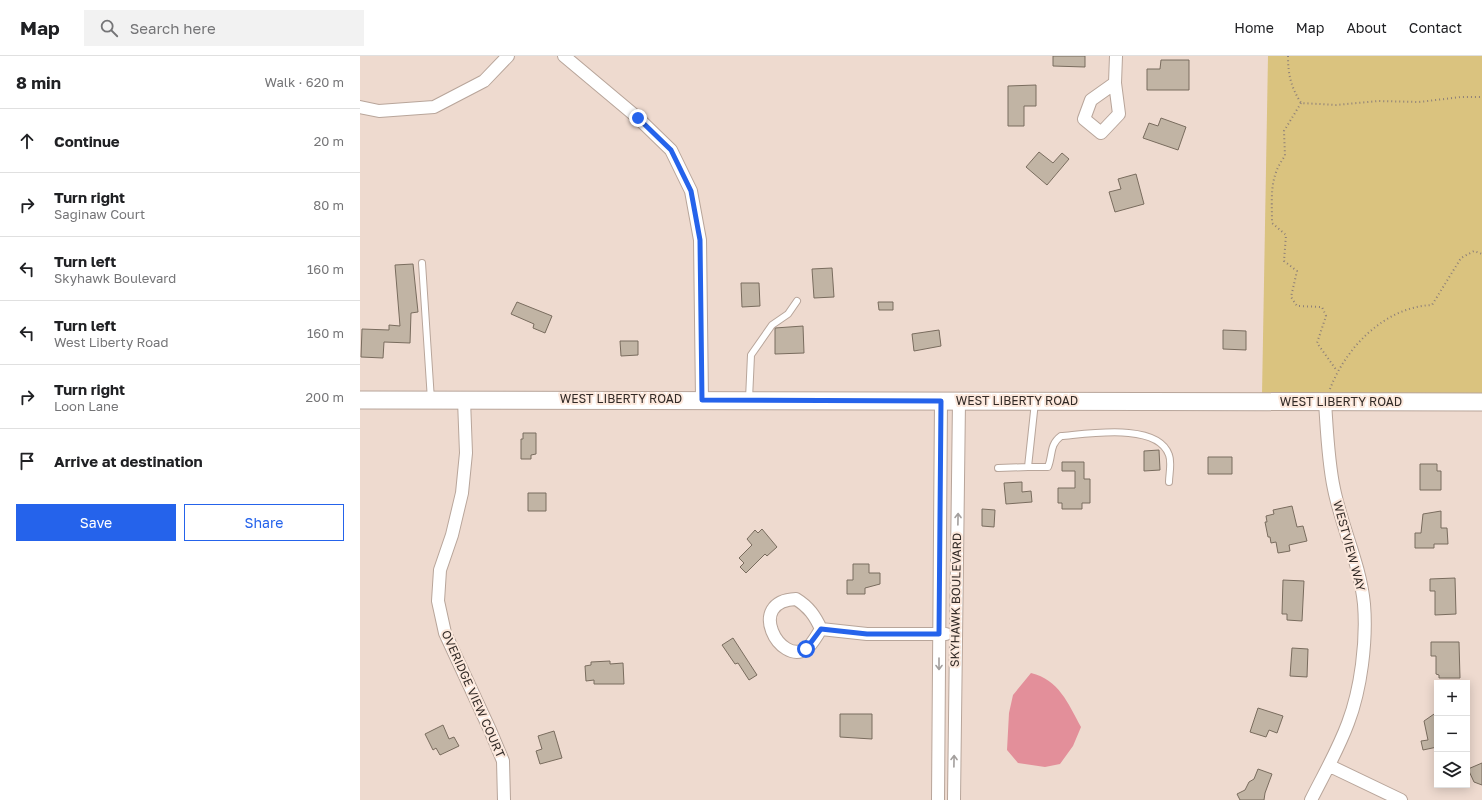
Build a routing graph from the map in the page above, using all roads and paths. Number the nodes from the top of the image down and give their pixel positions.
1 (508, 56) edge
2 (564, 56) edge
3 (1116, 56) edge
4 (1288, 56) edge
5 (1115, 83) dead end
6 (1482, 97) edge
7 (1301, 103) junction
8 (360, 107) edge
9 (1482, 254) edge
10 (422, 263) dead end
11 (797, 301) dead end
12 (1337, 371) junction
13 (360, 400) edge
14 (431, 400) junction
15 (464, 400) junction
16 (702, 400) junction
17 (749, 400) junction
18 (941, 401) junction
19 (959, 401) junction
20 (1035, 401) junction
21 (1325, 402) junction
22 (1482, 402) edge
23 (1028, 467) junction
24 (998, 468) dead end
25 (1169, 482) dead end
26 (821, 629) junction
27 (939, 634) junction
28 (955, 635) junction
29 (1330, 766) junction
30 (504, 800) edge
31 (938, 800) edge
32 (954, 800) edge
33 (1312, 800) edge
34 (1400, 800) edge

1 - 8 street
2 - 16 street
3 - 5 street
4 - 7 path
6 - 7 path
7 - 12 path
9 - 12 path
10 - 14 lane
11 - 17 lane
12 - 21 path
13 - 14 main road, WEST LIBERTY ROAD
14 - 15 main road, WEST LIBERTY ROAD
15 - 16 main road, WEST LIBERTY ROAD
15 - 30 street, OVERIDGE VIEW COURT
16 - 17 main road, WEST LIBERTY ROAD
17 - 18 main road, WEST LIBERTY ROAD
18 - 19 main road, WEST LIBERTY ROAD
18 - 27 street, SKYHAWK BOULEVARD
19 - 20 main road, WEST LIBERTY ROAD
28 -> 19 street, SKYHAWK BOULEVARD
20 - 21 main road, WEST LIBERTY ROAD
20 - 23 lane
21 - 22 main road, WEST LIBERTY ROAD
21 - 29 street, WESTVIEW WAY
23 - 24 lane
23 - 25 lane
26 - 26 street
26 - 27 street
27 - 28 street
27 -> 31 street, SKYHAWK BOULEVARD
32 -> 28 street, SKYHAWK BOULEVARD
29 - 33 street, WESTVIEW WAY
29 - 34 street

